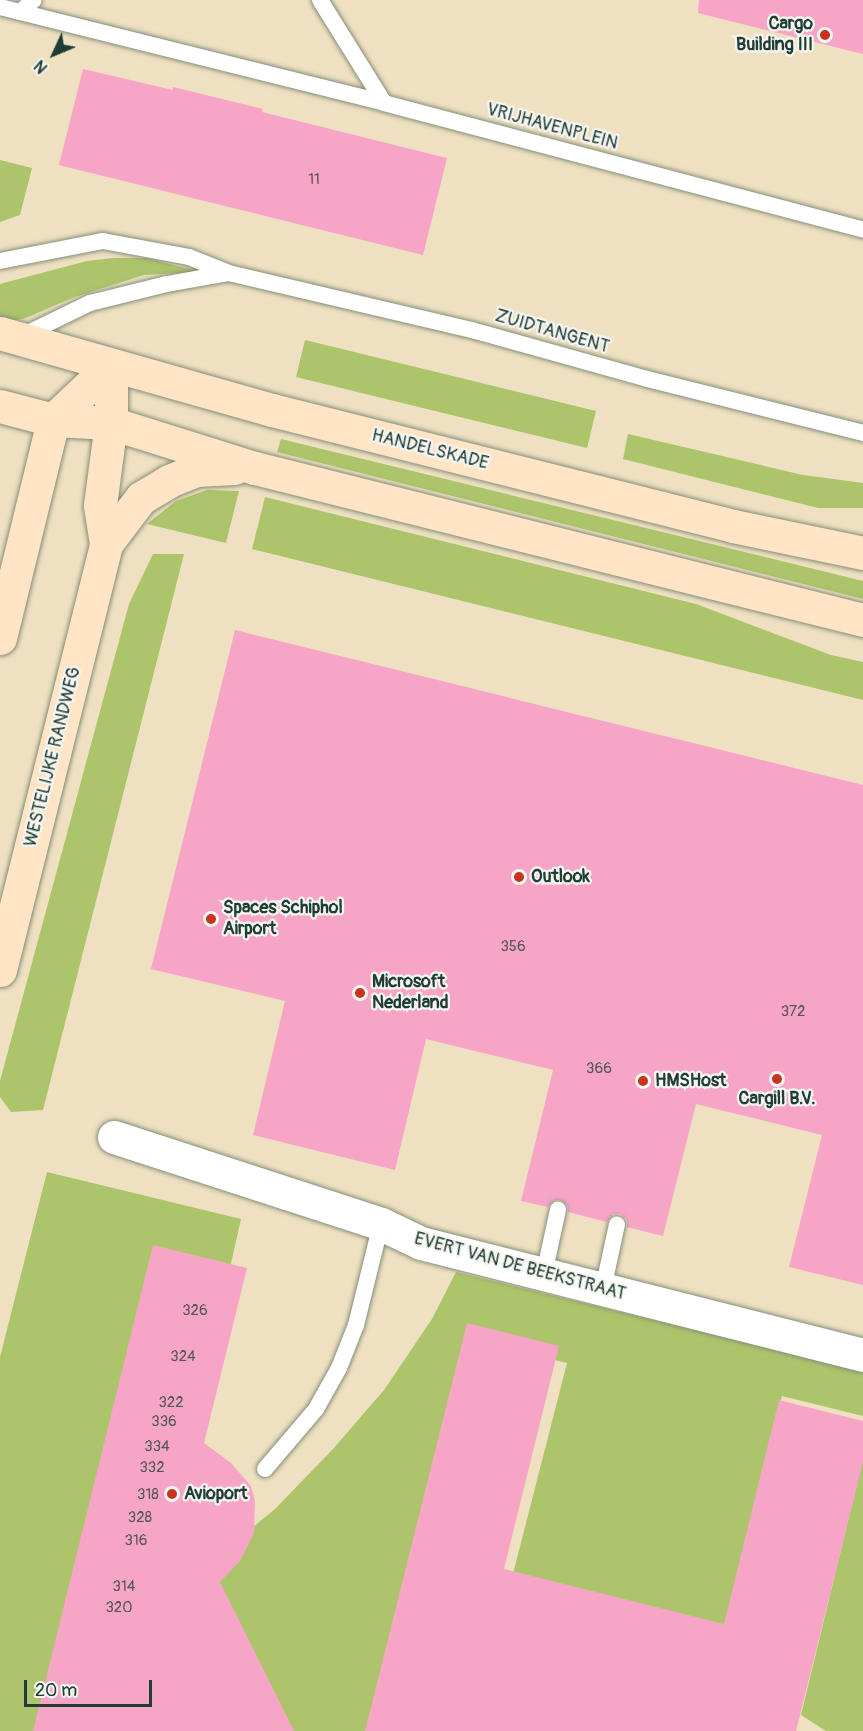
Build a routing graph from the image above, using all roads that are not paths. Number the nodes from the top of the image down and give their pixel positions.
1 (34, 0) edge
2 (320, 0) edge
3 (0, 7) edge
4 (20, 12) junction
5 (384, 103) junction
6 (863, 230) edge
7 (0, 261) edge
8 (229, 273) junction
9 (6, 340) edge
10 (111, 365) junction
11 (0, 406) edge
12 (54, 420) junction
13 (111, 423) junction
14 (863, 432) edge
15 (255, 468) junction
16 (106, 544) junction
17 (863, 553) edge
18 (863, 620) edge
19 (1, 629) edge
20 (0, 970) edge
21 (114, 1137) dead end
22 (558, 1210) dead end
23 (381, 1224) junction
24 (617, 1224) dead end
25 (544, 1274) junction
26 (603, 1289) junction
27 (863, 1355) edge
28 (265, 1469) dead end

1 - 4 lane
2 - 5 lane
3 - 4 lane, VRIJHAVENPLEIN
4 - 5 lane, VRIJHAVENPLEIN
5 - 6 lane, VRIJHAVENPLEIN
7 - 8 lane, ZUIDTANGENT
8 - 9 lane, ZUIDTANGENT
8 - 14 lane, ZUIDTANGENT
9 - 10 street, HANDELSKADE
10 - 12 street
10 - 13 street, WESTELIJKE RANDWEG
10 - 17 street, HANDELSKADE
11 - 12 street
12 - 13 street
12 - 19 street
13 - 15 street
13 - 16 street, WESTELIJKE RANDWEG
15 - 16 street, WESTELIJKE RANDWEG
15 - 18 street
16 - 20 street, WESTELIJKE RANDWEG
21 - 23 street, EVERT VAN DE BEEKSTRAAT
22 - 25 lane
23 - 25 street, EVERT VAN DE BEEKSTRAAT
23 - 28 lane
24 - 26 lane
25 - 26 street, EVERT VAN DE BEEKSTRAAT
26 - 27 street, EVERT VAN DE BEEKSTRAAT

